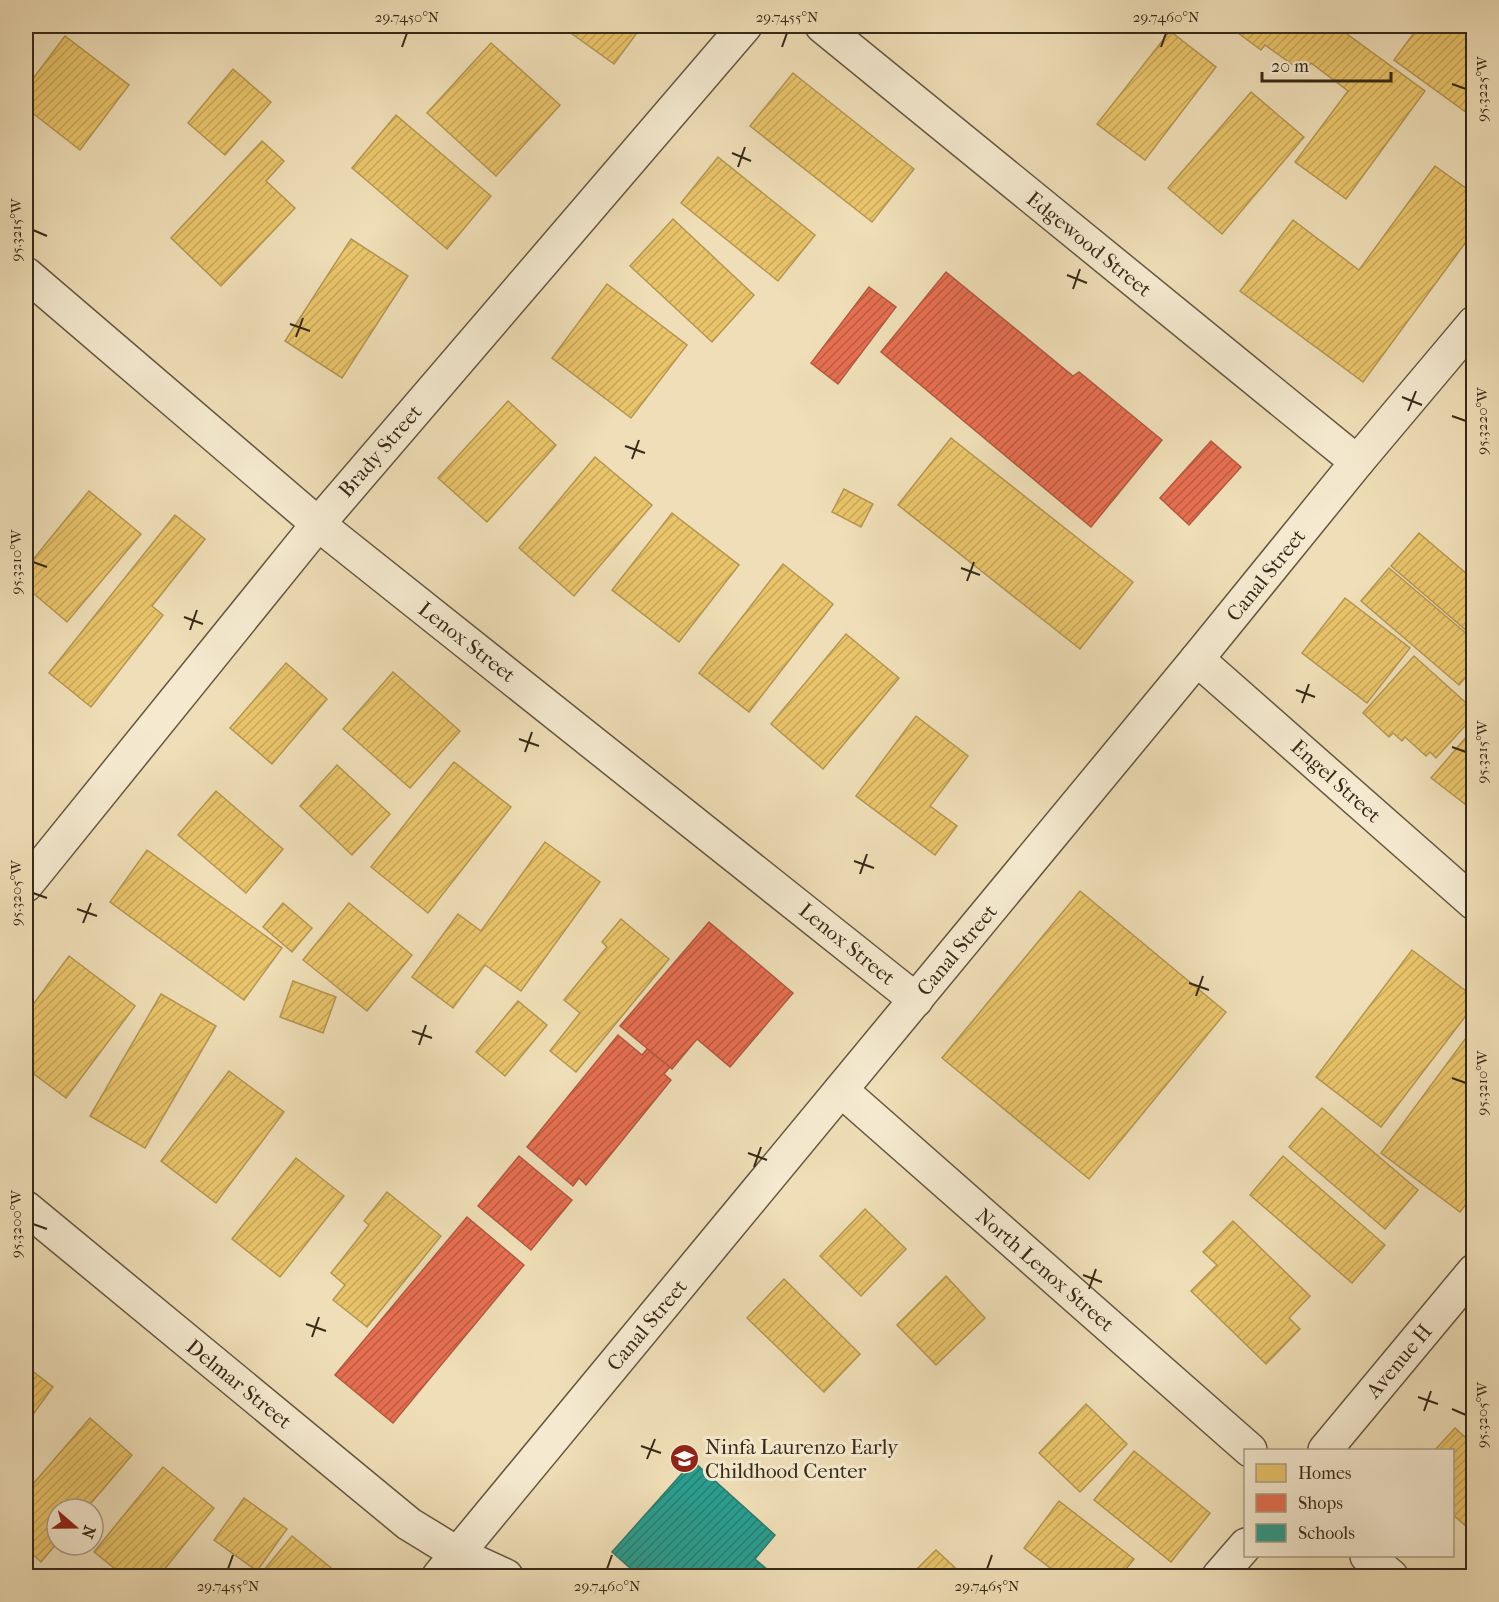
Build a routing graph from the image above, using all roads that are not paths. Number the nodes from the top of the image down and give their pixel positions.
1 (745, 26) edge
2 (822, 26) edge
3 (26, 274) edge
4 (1473, 323) edge
5 (1357, 462) junction
6 (318, 524) junction
7 (1197, 660) junction
8 (26, 885) edge
9 (1473, 903) edge
10 (916, 1000) junction
11 (841, 1090) junction
12 (26, 1208) edge
13 (1473, 1271) edge
14 (1249, 1449) edge
15 (1326, 1449) edge
16 (1244, 1546) edge
17 (1368, 1557) edge
18 (449, 1565) edge
19 (506, 1576) edge
20 (1219, 1576) edge
21 (1391, 1576) edge

1 - 6 street, Brady Street
2 - 5 street, Edgewood Street
3 - 6 street, Lenox Street
4 - 5 street, Canal Street
5 - 7 street, Canal Street
6 - 8 street, Brady Street
6 - 10 street, Lenox Street
7 - 9 street, Engel Street
7 - 10 street, Canal Street
10 - 11 street, Canal Street
11 - 14 street, North Lenox Street
11 - 18 street, Canal Street
12 - 18 street, Delmar Street
13 - 15 street, Avenue H
16 - 20 street
17 - 21 street
18 - 19 street, Delmar Street

